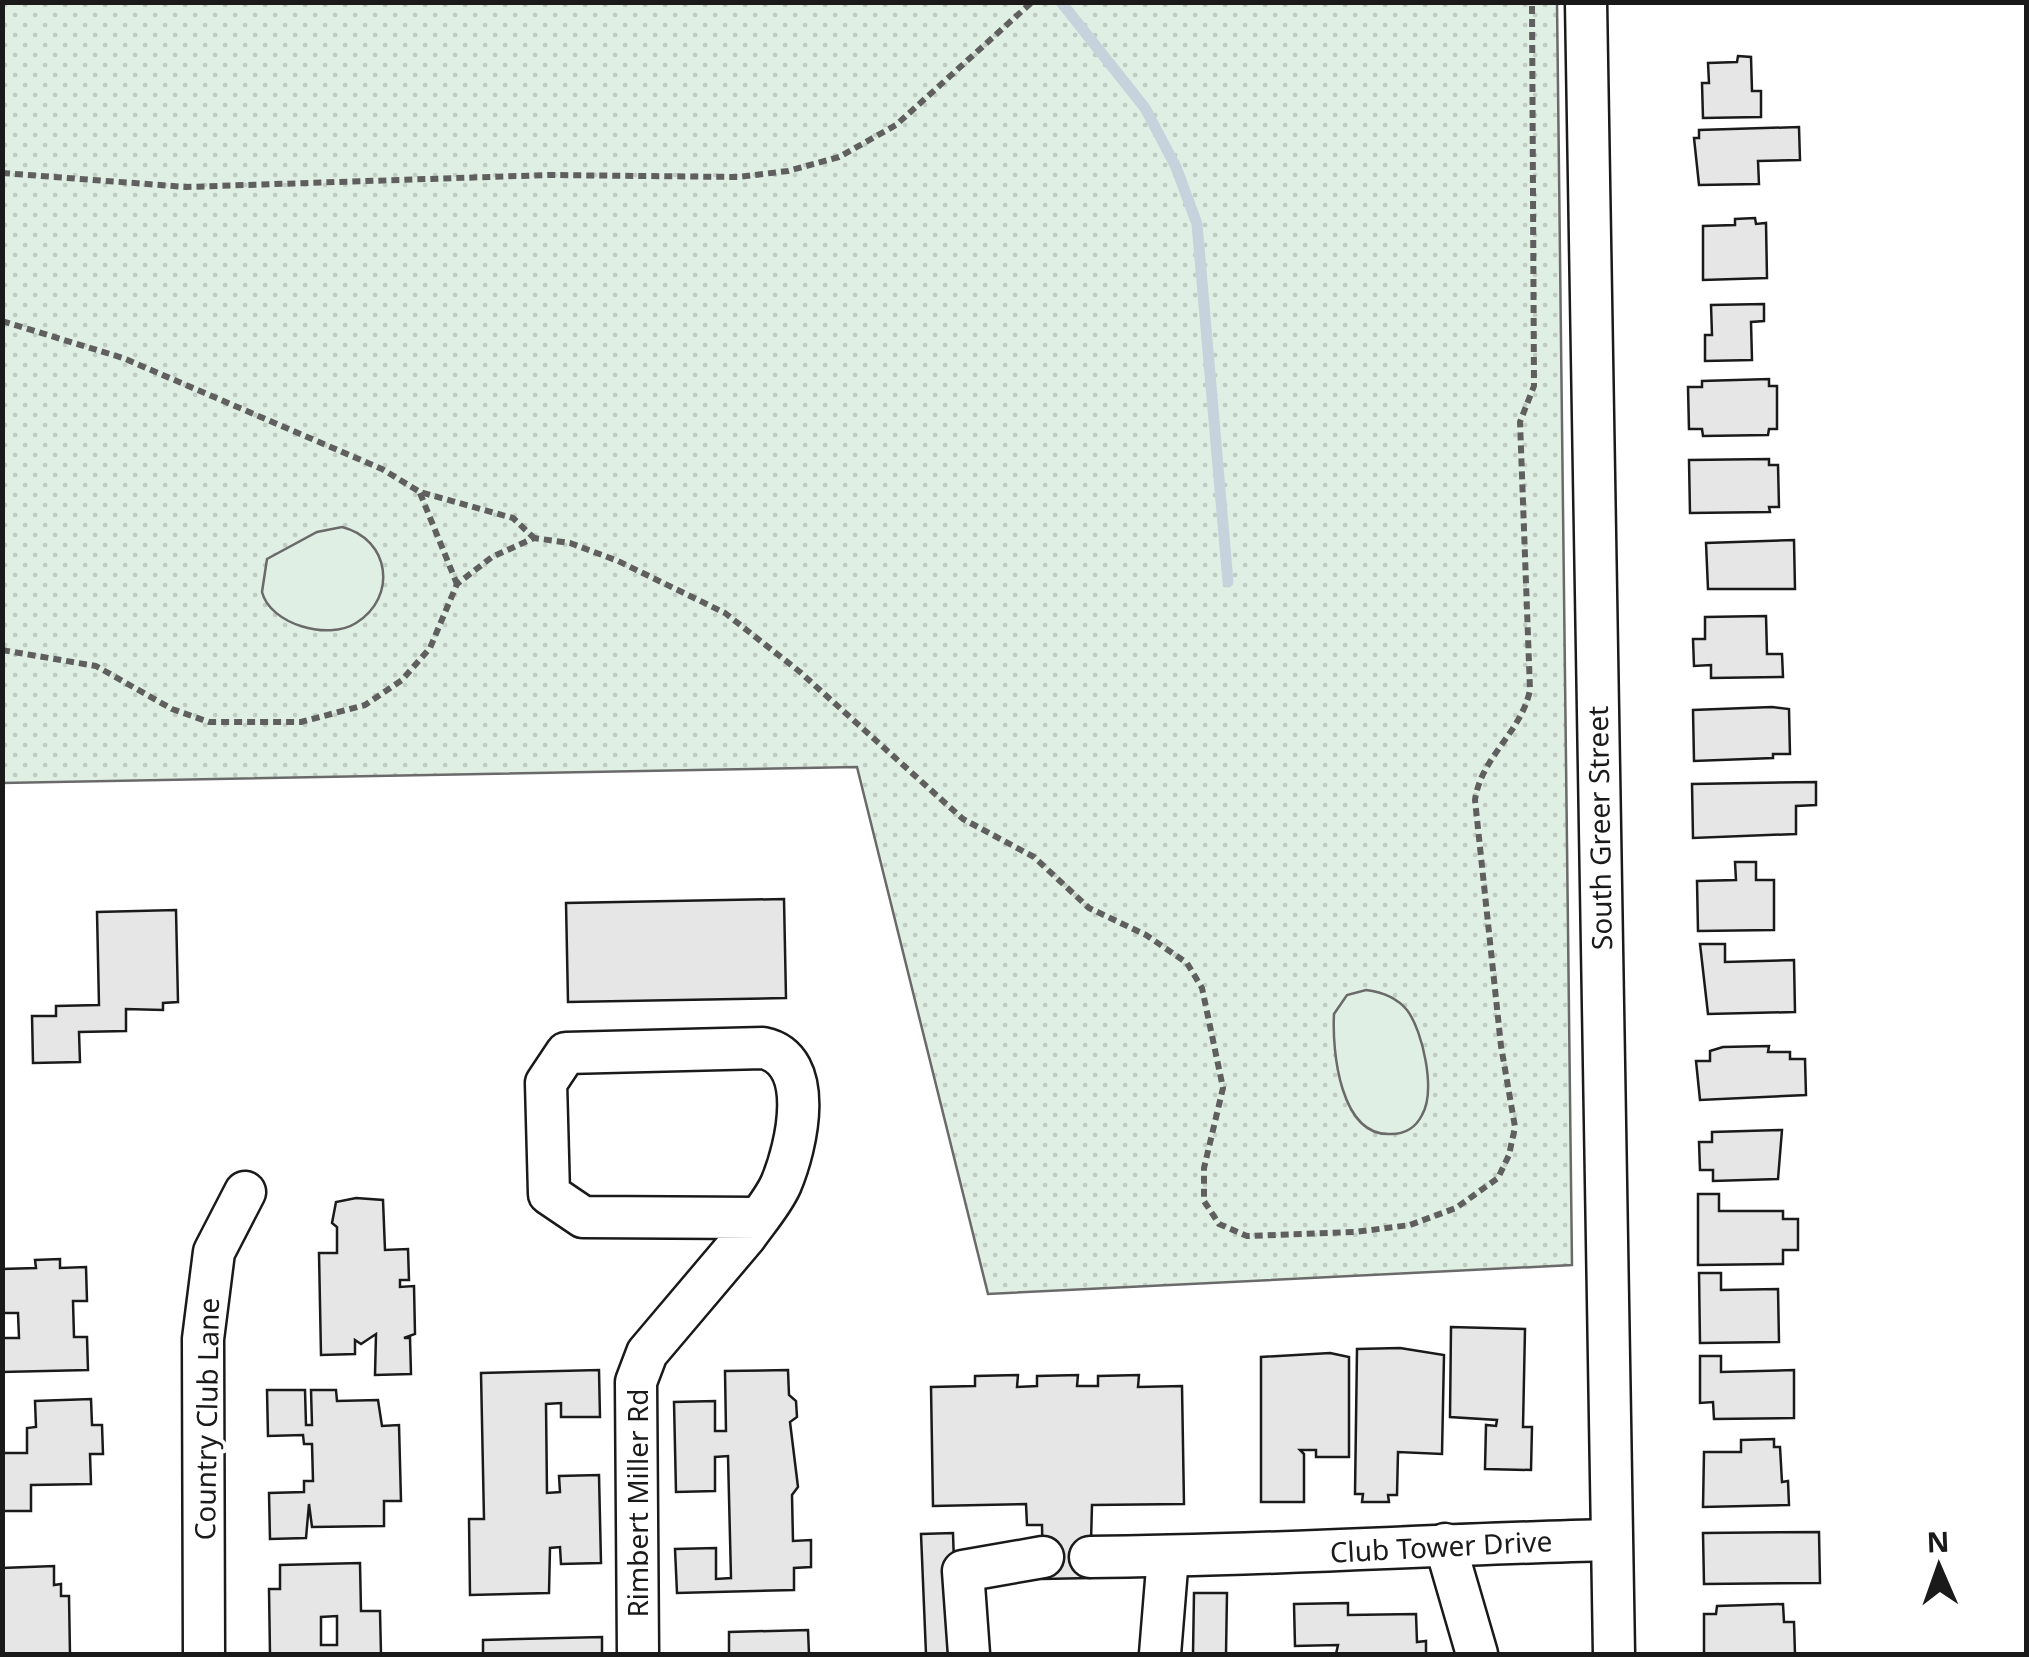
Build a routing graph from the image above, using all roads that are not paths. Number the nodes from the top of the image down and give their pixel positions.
1 (1586, 2) edge
2 (244, 1192) dead end
3 (759, 1218) junction
4 (1612, 1540) junction
5 (1445, 1544) junction
6 (1168, 1556) junction
7 (1043, 1557) dead end
8 (1090, 1557) dead end
9 (204, 1654) edge
10 (638, 1654) edge
11 (969, 1654) edge
12 (1160, 1654) edge
13 (1477, 1654) edge
14 (1614, 1654) edge

1 - 4 street, South Greer Street
2 - 9 street, Country Club Lane
3 - 3 street
3 - 10 street, Rimbert Miller Rd
4 - 5 street, Club Tower Drive
4 - 14 street, South Greer Street
5 - 6 street, Club Tower Drive
5 - 13 street
6 - 8 street, Club Tower Drive
6 - 12 street
7 - 11 street

